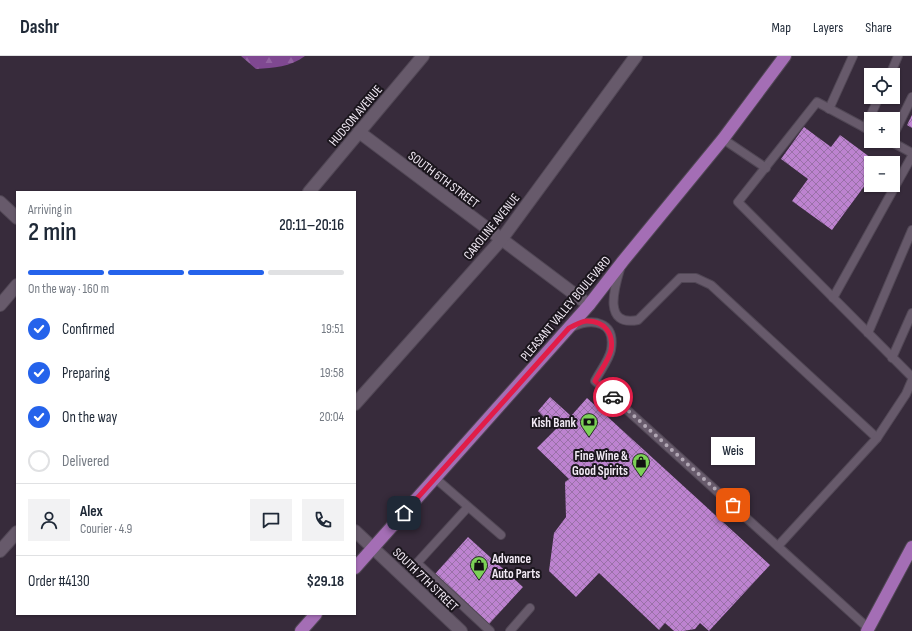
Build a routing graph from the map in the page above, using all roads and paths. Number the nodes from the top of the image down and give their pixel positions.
1 (423, 56) edge
2 (636, 56) edge
3 (785, 56) edge
4 (853, 56) edge
5 (898, 56) edge
6 (893, 68) edge
7 (912, 97) edge
8 (829, 108) junction
9 (900, 122) edge
10 (864, 127) edge
11 (359, 132) junction
12 (723, 139) junction
13 (900, 146) edge
14 (912, 153) edge
15 (912, 156) edge
16 (766, 168) junction
17 (310, 191) edge
18 (0, 202) edge
19 (16, 217) edge
20 (912, 230) edge
21 (501, 240) junction
22 (623, 261) junction
23 (16, 286) edge
24 (833, 298) junction
25 (0, 305) edge
26 (590, 305) junction
27 (912, 312) edge
28 (569, 328) junction
29 (868, 333) junction
30 (892, 358) junction
31 (912, 379) edge
32 (356, 403) edge
33 (877, 438) junction
34 (435, 478) junction
35 (468, 507) junction
36 (356, 532) edge
37 (16, 533) edge
38 (501, 535) dead end
39 (778, 546) junction
40 (373, 547) junction
41 (912, 547) edge
42 (0, 551) edge
43 (356, 567) edge
44 (530, 608) dead end
45 (315, 615) edge
46 (868, 630) edge
47 (301, 631) edge
48 (461, 631) edge
49 (490, 631) edge
50 (510, 631) edge

1 - 11 street, HUDSON AVENUE
2 - 21 street, CAROLINE AVENUE
3 - 12 main road, PLEASANT VALLEY BOULEVARD
4 - 8 lane
5 - 6 lane
7 - 9 lane
8 - 10 lane
8 - 16 lane
11 - 17 street, HUDSON AVENUE
11 - 21 street, SOUTH 6TH STREET
12 - 16 lane
12 - 22 main road, PLEASANT VALLEY BOULEVARD
13 - 14 lane
15 - 24 lane
16 - 24 lane
18 - 19 street
20 - 29 lane
21 - 26 street, SOUTH 6TH STREET
21 - 32 street, CAROLINE AVENUE
22 - 26 main road, PLEASANT VALLEY BOULEVARD
22 - 33 lane
23 - 25 street
24 - 29 lane
26 - 28 main road, PLEASANT VALLEY BOULEVARD
27 - 30 lane
28 - 34 main road, PLEASANT VALLEY BOULEVARD
28 - 39 lane
29 - 30 lane
30 - 31 lane
31 - 33 lane
33 - 39 lane
34 - 35 lane
34 - 40 main road, PLEASANT VALLEY BOULEVARD
35 - 38 lane
35 - 49 lane
36 - 40 street, SOUTH 7TH STREET
37 - 42 street
39 - 46 lane
40 - 43 main road, PLEASANT VALLEY BOULEVARD
40 - 48 street, SOUTH 7TH STREET
41 - 46 main road
44 - 50 lane
45 - 47 main road

